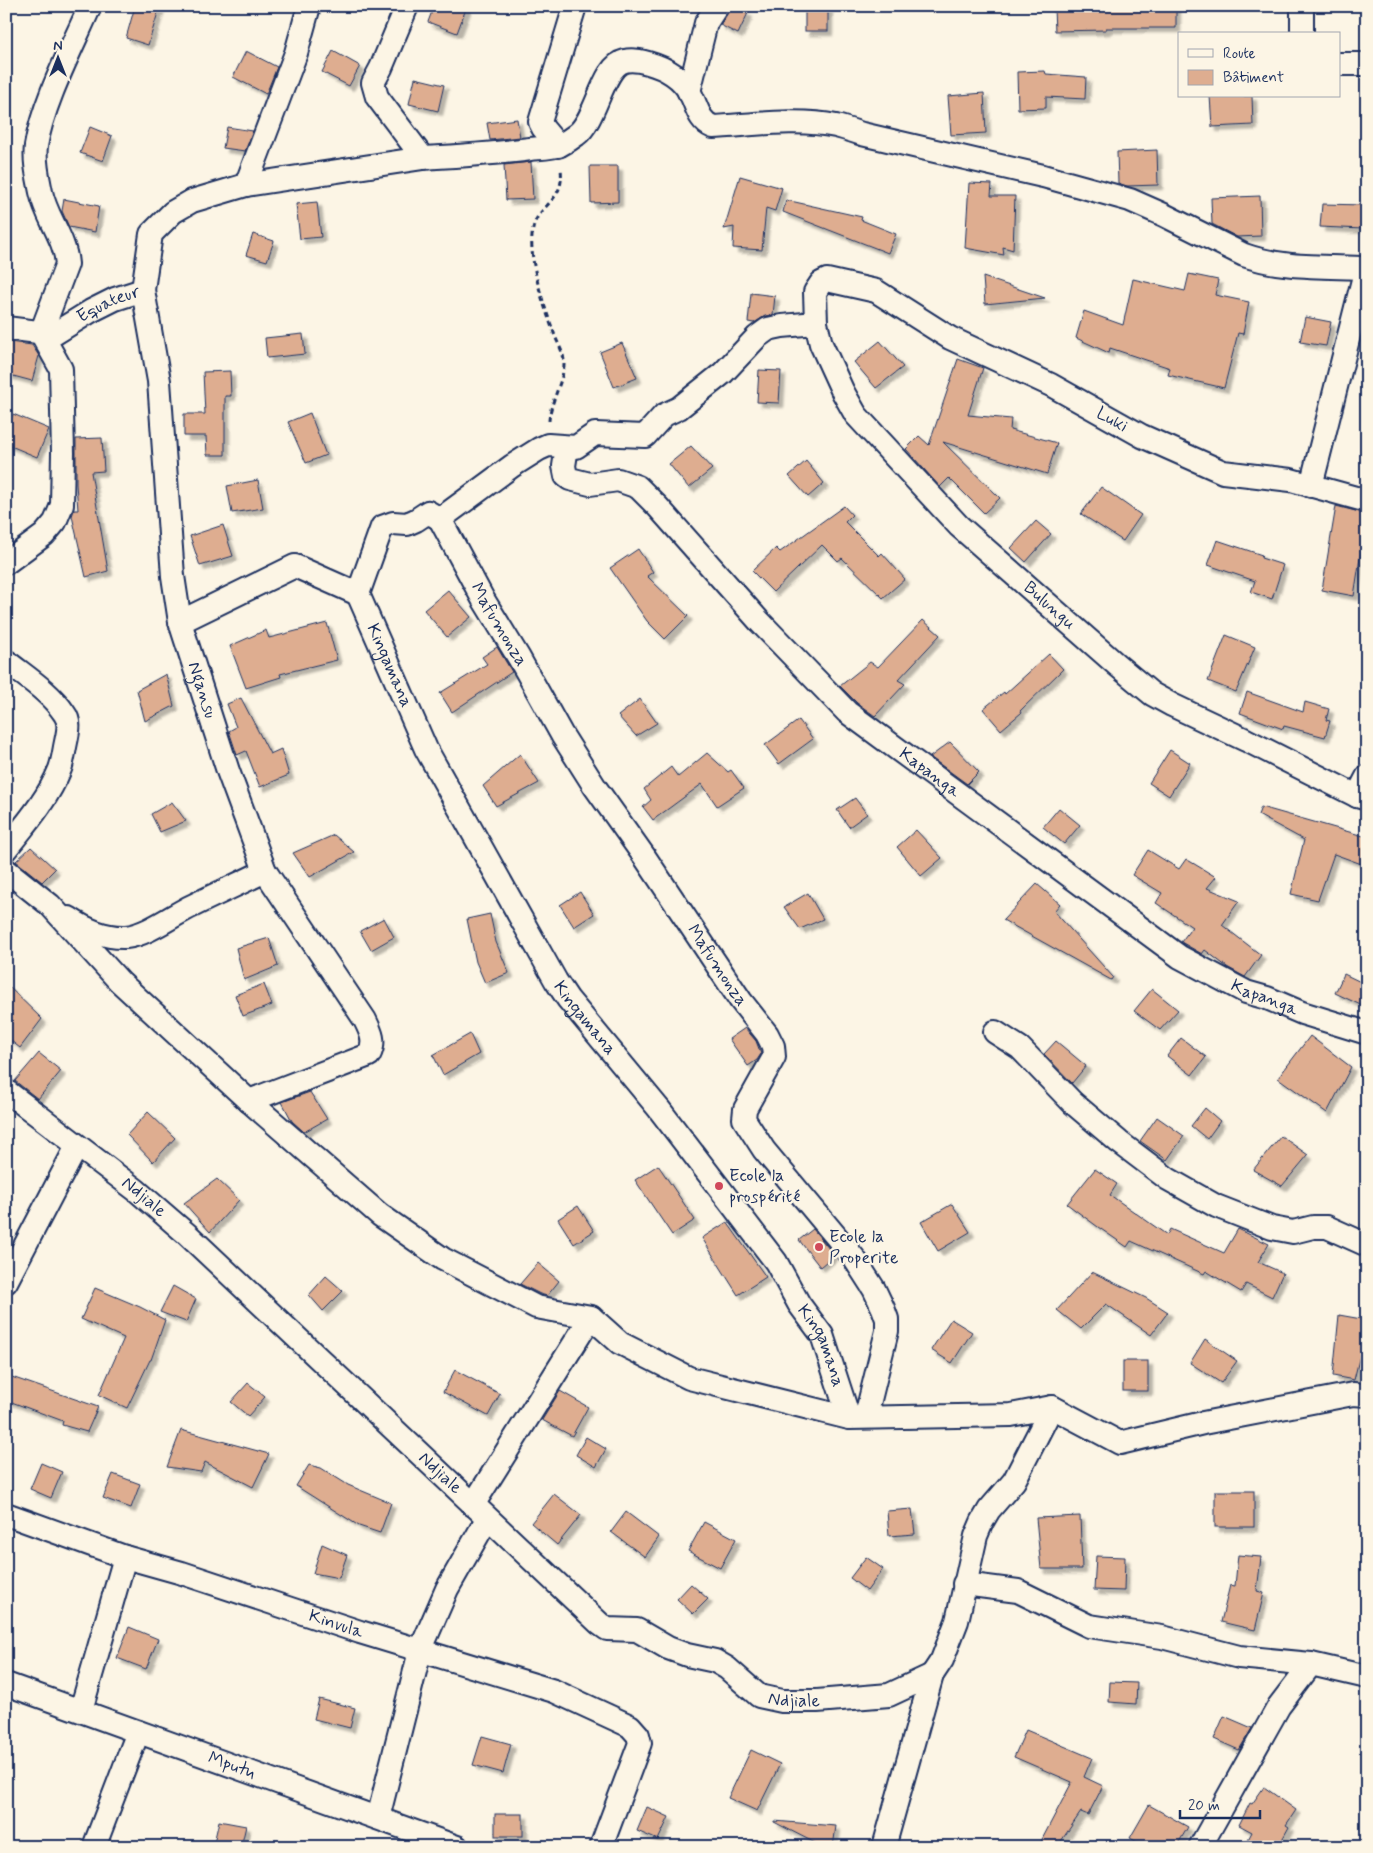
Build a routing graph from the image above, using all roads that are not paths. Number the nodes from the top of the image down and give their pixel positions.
1 (90, 6) edge
2 (309, 6) edge
3 (407, 6) edge
4 (575, 6) edge
5 (717, 6) edge
6 (1302, 6) edge
7 (1302, 32) edge
8 (1340, 64) edge
9 (1367, 64) edge
10 (690, 92) junction
11 (558, 146) junction
12 (423, 158) junction
13 (246, 184) junction
14 (1367, 268) edge
15 (142, 290) junction
16 (816, 323) junction
17 (6, 328) edge
18 (41, 333) junction
19 (567, 447) junction
20 (1311, 486) junction
21 (1367, 501) edge
22 (440, 519) junction
23 (6, 563) edge
24 (358, 594) junction
25 (180, 622) junction
26 (6, 662) edge
27 (1364, 791) edge
28 (6, 849) edge
29 (6, 870) edge
30 (266, 871) junction
31 (50, 906) junction
32 (995, 1032) dead end
33 (1367, 1033) edge
34 (6, 1090) edge
35 (249, 1101) junction
36 (77, 1146) junction
37 (1367, 1245) edge
38 (6, 1282) edge
39 (591, 1317) junction
40 (1367, 1395) edge
41 (1052, 1407) junction
42 (858, 1417) junction
43 (480, 1512) junction
44 (6, 1514) edge
45 (125, 1557) junction
46 (964, 1584) junction
47 (420, 1651) junction
48 (1310, 1664) junction
49 (932, 1675) junction
50 (1367, 1677) edge
51 (6, 1684) edge
52 (81, 1710) junction
53 (138, 1732) junction
54 (378, 1818) junction
55 (94, 1847) edge
56 (457, 1847) edge
57 (601, 1847) edge
58 (884, 1847) edge
59 (1200, 1847) edge

1 - 18 street
2 - 13 street
3 - 12 street
4 - 11 street
5 - 10 street
6 - 7 street
8 - 9 street
10 - 11 street
10 - 14 street
11 - 12 street, Equateur
12 - 13 street, Equateur
13 - 15 street, Equateur
14 - 20 street
15 - 18 street, Equateur
15 - 25 street, Ngansu
16 - 19 street
16 - 20 street, Luki
16 - 27 street, Bulungu
17 - 18 street, Equateur
18 - 23 street
19 - 22 street
19 - 33 street, Kapanga
20 - 21 street, Luki
22 - 24 street
22 - 42 street, Mafumonza
24 - 25 street
24 - 42 street, Kingamana
25 - 30 street, Ngansu
26 - 28 street
29 - 31 street
30 - 31 street
30 - 35 street, Ngansu
31 - 35 street
32 - 37 street
34 - 36 street, Ndjiale
35 - 39 street
36 - 38 street
36 - 43 street, Ndjiale
39 - 42 street
39 - 43 street
40 - 41 street
41 - 42 street
41 - 46 street
43 - 47 street
43 - 49 street, Ndjiale
44 - 45 street, Kinvula
45 - 47 street, Kinvula
45 - 52 street
46 - 48 street
46 - 49 street
47 - 54 street
47 - 57 street, Kinvula
48 - 50 street
48 - 59 street
49 - 58 street
51 - 52 street, Mputu
52 - 53 street, Mputu
53 - 54 street, Mputu
53 - 55 street
54 - 56 street, Mputu

